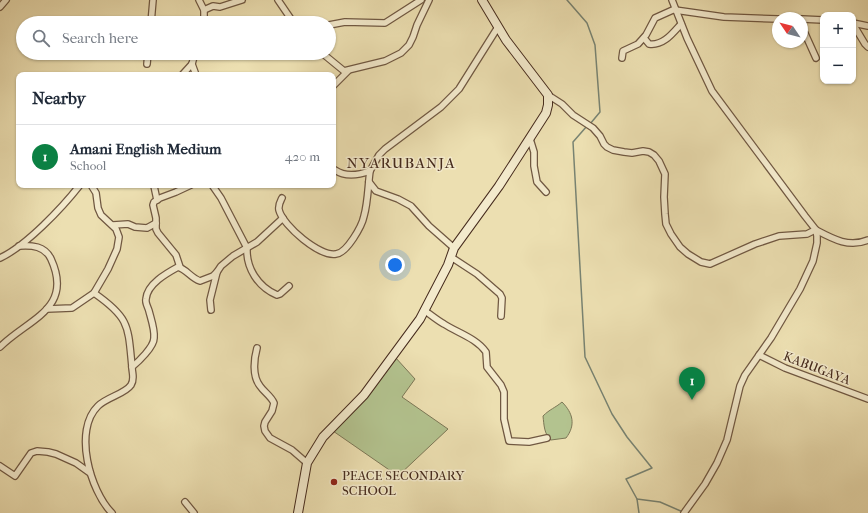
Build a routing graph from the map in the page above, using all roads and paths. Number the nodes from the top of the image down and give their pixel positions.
1 (6, 0) edge
2 (152, 0) edge
3 (199, 0) edge
4 (242, 0) edge
5 (278, 0) edge
6 (421, 0) edge
7 (429, 0) edge
8 (482, 0) edge
9 (672, 0) edge
10 (0, 7) edge
11 (204, 10) junction
12 (675, 10) junction
13 (151, 16) edge
14 (204, 16) edge
15 (289, 16) edge
16 (772, 19) edge
17 (808, 19) edge
18 (820, 20) edge
19 (336, 24) edge
20 (681, 24) junction
21 (856, 24) edge
22 (868, 26) edge
23 (498, 27) junction
24 (856, 29) edge
25 (644, 38) junction
26 (808, 40) edge
27 (868, 47) edge
28 (622, 58) dead end
29 (816, 58) dead end
30 (148, 60) edge
31 (193, 60) edge
32 (330, 60) edge
33 (147, 64) dead end
34 (192, 64) junction
35 (348, 71) junction
36 (185, 72) edge
37 (195, 72) edge
38 (336, 83) edge
39 (548, 96) junction
40 (530, 139) junction
41 (370, 170) junction
42 (336, 171) edge
43 (369, 182) junction
44 (78, 188) edge
45 (93, 188) edge
46 (154, 188) edge
47 (185, 188) edge
48 (214, 188) edge
49 (546, 192) dead end
50 (282, 198) dead end
51 (157, 200) junction
52 (283, 218) junction
53 (156, 223) junction
54 (113, 225) junction
55 (815, 230) junction
56 (868, 240) edge
57 (20, 246) junction
58 (247, 248) junction
59 (454, 248) junction
60 (451, 257) junction
61 (0, 258) edge
62 (180, 267) junction
63 (218, 272) junction
64 (289, 286) dead end
65 (94, 293) junction
66 (47, 309) junction
67 (211, 310) dead end
68 (424, 310) junction
69 (501, 316) dead end
70 (0, 348) edge
71 (257, 348) dead end
72 (759, 355) junction
73 (132, 367) junction
74 (868, 399) edge
75 (547, 438) dead end
76 (307, 463) junction
77 (0, 466) edge
78 (90, 473) junction
79 (185, 502) dead end
80 (112, 513) edge
81 (194, 513) edge
82 (298, 513) edge
83 (684, 513) edge

1 - 10 street
2 - 13 street
3 - 11 street
4 - 11 street
5 - 15 street
6 - 19 street
7 - 35 street
8 - 23 street
9 - 12 street
11 - 14 street
12 - 16 street
12 - 20 street
12 - 25 street
17 - 18 street
20 - 25 street
20 - 55 street
21 - 22 street
23 - 39 street
23 - 41 street
24 - 27 street
25 - 28 street
26 - 29 street
30 - 33 street
31 - 34 street
32 - 35 street
34 - 36 street
34 - 37 street
35 - 38 street
39 - 40 street
39 - 55 street
40 - 49 street
40 - 59 street
41 - 42 street
41 - 43 street
43 - 52 street
43 - 59 street
44 - 57 street
45 - 54 street
46 - 51 street
47 - 51 street
48 - 58 street
50 - 52 street
51 - 53 street
52 - 58 street
53 - 54 street
53 - 62 street
54 - 65 street
55 - 56 street
55 - 72 street
57 - 61 street
57 - 66 street
58 - 63 street
58 - 64 street
59 - 60 street
60 - 68 street
60 - 69 street
62 - 63 street
62 - 73 street
63 - 67 street
65 - 66 street
65 - 73 street
66 - 70 street
68 - 75 street
68 - 76 street
71 - 76 street
72 - 74 street, KABUGAYA
72 - 83 street
73 - 78 street
76 - 82 street
77 - 78 street
78 - 80 street
79 - 81 street

